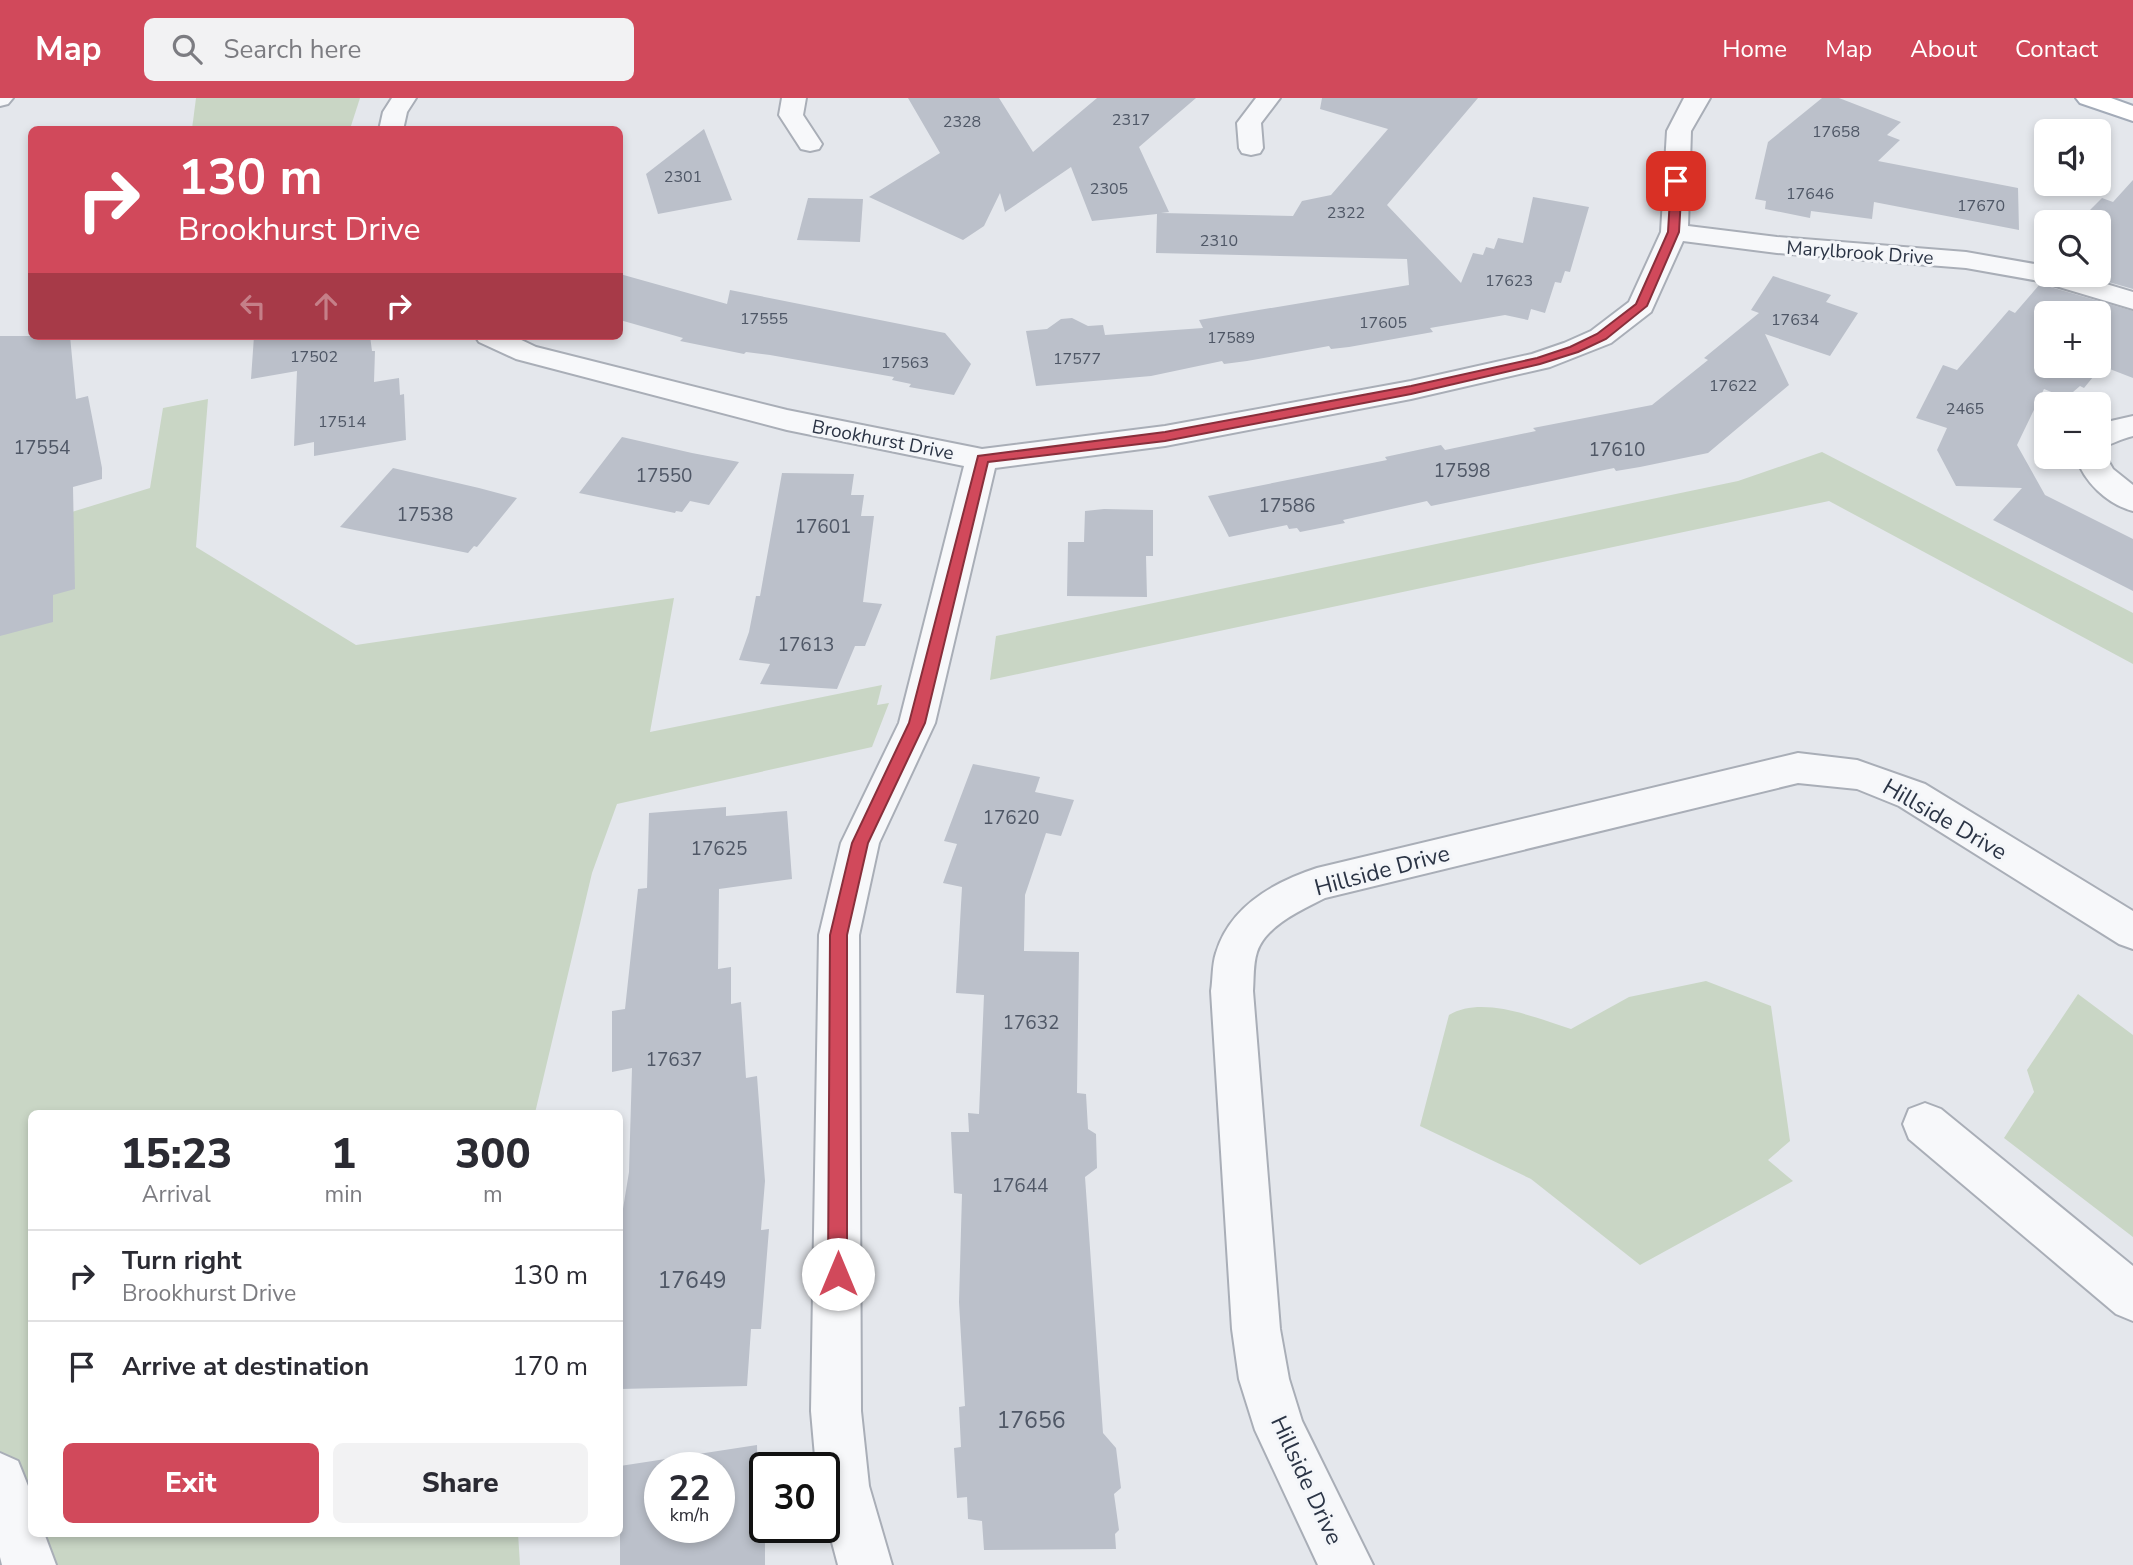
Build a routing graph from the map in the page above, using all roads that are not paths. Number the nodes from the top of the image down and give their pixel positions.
1 (404, 98) edge
2 (794, 98) edge
3 (1268, 98) edge
4 (2088, 98) edge
5 (1687, 100) edge
6 (2133, 114) edge
7 (392, 126) edge
8 (810, 144) dead end
9 (1251, 148) dead end
10 (1674, 232) junction
11 (2034, 272) edge
12 (2088, 287) edge
13 (2133, 301) edge
14 (498, 340) edge
15 (2133, 426) edge
16 (2111, 431) edge
17 (982, 459) junction
18 (2096, 469) edge
19 (2133, 500) edge
20 (2133, 932) edge
21 (1925, 1124) dead end
22 (2133, 1297) edge
23 (0, 1479) edge
24 (29, 1565) edge
25 (865, 1565) edge
26 (1346, 1565) edge

1 - 7 street
2 - 8 street
3 - 9 street
4 - 6 main road
5 - 10 street, Brookhurst Drive
10 - 11 street, Marylbrook Drive
10 - 17 street, Brookhurst Drive
12 - 13 street, Marylbrook Drive
14 - 17 street, Brookhurst Drive
15 - 16 street
17 - 25 street
18 - 19 street
20 - 26 street, Hillside Drive
21 - 22 street
23 - 24 street

